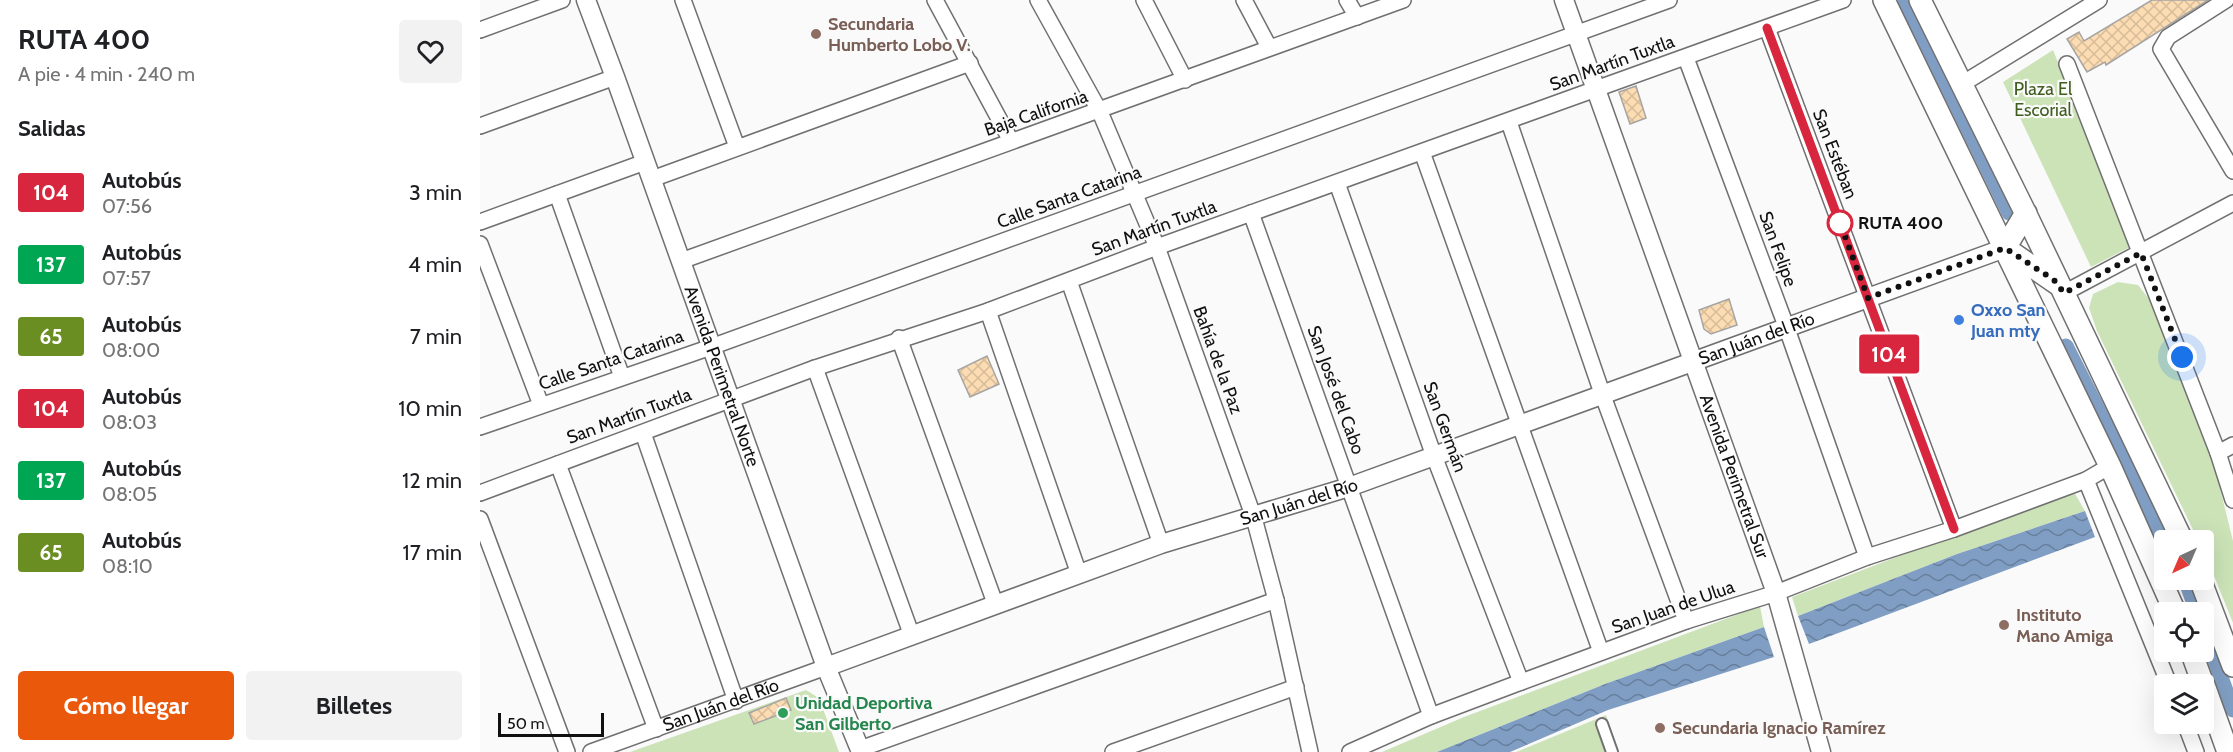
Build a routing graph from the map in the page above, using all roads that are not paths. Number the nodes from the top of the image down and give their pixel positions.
1 (562, 0) edge
2 (586, 0) edge
3 (683, 0) edge
4 (935, 0) edge
5 (1038, 0) edge
6 (1144, 0) edge
7 (1244, 0) edge
8 (1347, 0) edge
9 (1403, 0) edge
10 (1564, 0) edge
11 (1669, 0) edge
12 (1843, 0) edge
13 (1884, 0) edge
14 (1920, 0) edge
15 (2099, 0) edge
16 (2226, 0) edge
17 (1356, 17) junction
18 (1767, 28) junction
19 (480, 30) edge
20 (1577, 35) junction
21 (1269, 47) junction
22 (1686, 58) junction
23 (970, 63) junction
24 (2067, 64) dead end
25 (615, 77) junction
26 (1185, 80) junction
27 (1962, 84) junction
28 (1598, 88) junction
29 (1100, 112) junction
30 (1509, 122) junction
31 (480, 126) edge
32 (1011, 141) junction
33 (737, 147) junction
34 (1422, 152) junction
35 (649, 170) junction
36 (2233, 171) edge
37 (1337, 183) junction
38 (557, 194) junction
39 (1134, 194) junction
40 (2233, 203) edge
41 (1251, 213) junction
42 (2026, 213) junction
43 (480, 222) edge
44 (480, 244) edge
45 (1157, 247) junction
46 (2005, 248) junction
47 (2141, 253) junction
48 (681, 261) junction
49 (2020, 280) junction
50 (1069, 281) junction
51 (2063, 290) junction
52 (1868, 298) junction
53 (988, 311) junction
54 (1786, 326) junction
55 (2084, 334) junction
56 (899, 338) junction
57 (711, 347) junction
58 (2054, 349) junction
59 (1694, 362) junction
60 (815, 368) junction
61 (622, 377) junction
62 (1603, 396) junction
63 (729, 400) junction
64 (541, 405) junction
65 (1518, 425) junction
66 (480, 427) edge
67 (643, 433) junction
68 (2233, 445) edge
69 (2218, 453) junction
70 (1434, 456) junction
71 (558, 464) junction
72 (2110, 466) junction
73 (2086, 480) junction
74 (1350, 487) junction
75 (480, 493) edge
76 (2233, 500) edge
77 (1254, 518) junction
78 (480, 519) edge
79 (1954, 529) junction
80 (2177, 530) edge
81 (1161, 544) junction
82 (1867, 557) junction
83 (1079, 574) junction
84 (2204, 590) edge
85 (1776, 593) junction
86 (1276, 600) junction
87 (2171, 602) edge
88 (995, 603) junction
89 (1686, 621) junction
90 (912, 636) junction
91 (1601, 652) junction
92 (2233, 666) edge
93 (826, 668) junction
94 (2165, 674) edge
95 (1521, 682) junction
96 (1296, 687) junction
97 (736, 701) junction
98 (2214, 714) edge
99 (1431, 716) junction
100 (1602, 724) dead end
101 (656, 729) junction
102 (2189, 734) edge
103 (860, 750) edge
104 (567, 752) edge
105 (591, 752) edge
106 (1113, 752) edge
107 (1310, 752) edge
108 (1350, 752) edge
109 (1612, 752) edge
110 (1821, 752) edge
111 (2196, 752) edge
112 (2228, 752) edge

1 - 19 street
2 - 25 street, Avenida Perimetral Norte
3 - 33 street
4 - 23 street
5 - 29 street, Bahía de la Paz
6 - 26 street
7 - 21 street
8 - 17 street
9 - 17 street, Baja California
10 - 20 street, Avenida Perimetral Sur
11 - 20 street, Calle Santa Catarina
12 - 18 street, San Martín Tuxtla
13 - 46 main road
14 - 27 main road
15 - 27 street
16 - 36 street
17 - 21 street, Baja California
18 - 22 street, San Martín Tuxtla
18 - 52 street, San Estéban
20 - 28 street, Avenida Perimetral Sur
20 - 39 street, Calle Santa Catarina
21 - 26 street, Baja California
22 - 28 street, San Martín Tuxtla
22 - 54 street, San Felipe
23 - 32 street
23 - 33 street
24 - 47 street
25 - 31 street
25 - 35 street, Avenida Perimetral Norte
26 - 29 street, Baja California
27 - 42 main road
28 - 30 street, San Martín Tuxtla
28 - 59 street, Avenida Perimetral Sur
29 - 32 street, Baja California
29 - 39 street, Bahía de la Paz
30 - 34 street, San Martín Tuxtla
30 - 62 street
32 - 48 street, Baja California
33 - 35 street
34 - 37 street, San Martín Tuxtla
34 - 65 street
35 - 38 street
35 - 48 street, Avenida Perimetral Norte
37 - 41 street, San Martín Tuxtla
37 - 70 street, San Germán
38 - 43 street
38 - 61 street
39 - 45 street, Bahía de la Paz
39 - 57 street, Calle Santa Catarina
40 - 47 street
41 - 45 street, San Martín Tuxtla
41 - 74 street, San José del Cabo
42 - 46 main road
42 - 51 main road
44 - 64 street
45 - 50 street, San Martín Tuxtla
45 - 77 street, Bahía de la Paz
46 - 49 main road
46 - 51 main road
46 - 52 street, San Juán del Río
47 - 51 street
47 - 69 street
48 - 57 street, Avenida Perimetral Norte
49 - 51 main road
49 - 58 main road
50 - 53 street, San Martín Tuxtla
50 - 81 street
51 - 55 main road
52 - 54 street, San Juán del Río
52 - 79 street, San Estéban
53 - 56 street, San Martín Tuxtla
53 - 83 street
54 - 59 street, San Juán del Río
54 - 82 street, San Felipe
55 - 58 main road
55 - 80 main road
56 - 60 street, San Martín Tuxtla
56 - 88 street
57 - 61 street, Calle Santa Catarina
57 - 63 street, Avenida Perimetral Norte
58 - 72 main road
59 - 62 street, San Juán del Río
59 - 85 street, Avenida Perimetral Sur
60 - 63 street, San Martín Tuxtla
60 - 90 street
61 - 64 street, Calle Santa Catarina
62 - 65 street, San Juán del Río
62 - 89 street
63 - 67 street, San Martín Tuxtla
63 - 93 street, Avenida Perimetral Norte
64 - 66 street, Calle Santa Catarina
65 - 70 street, San Juán del Río
65 - 91 street
67 - 71 street, San Martín Tuxtla
67 - 97 street
68 - 69 street
69 - 76 street
70 - 74 street, San Juán del Río
70 - 95 street, San Germán
71 - 75 street, San Martín Tuxtla
71 - 101 street
72 - 73 street, San Juan de Ulua
72 - 87 main road
73 - 79 street, San Juan de Ulua
73 - 94 street
74 - 77 street, San Juán del Río
74 - 99 street, San José del Cabo
77 - 81 street, San Juán del Río
77 - 86 street, Bahía de la Paz
78 - 104 street
79 - 82 street, San Juan de Ulua
81 - 83 street, San Juán del Río
82 - 85 street, San Juan de Ulua
83 - 88 street, San Juán del Río
84 - 92 main road
85 - 89 street, San Juan de Ulua
85 - 110 street, Avenida Perimetral Sur
86 - 96 street, Bahía de la Paz
86 - 103 street
88 - 90 street, San Juán del Río
89 - 91 street, San Juan de Ulua
90 - 93 street, San Juán del Río
91 - 95 street, San Juan de Ulua
93 - 97 street, San Juán del Río
93 - 103 street, Avenida Perimetral Norte
95 - 99 street, San Juan de Ulua
96 - 106 street
96 - 107 street, Bahía de la Paz
97 - 101 street, San Juán del Río
98 - 112 main road
99 - 108 street, San Juan de Ulua
100 - 109 street
101 - 105 street, San Juán del Río
102 - 111 street

